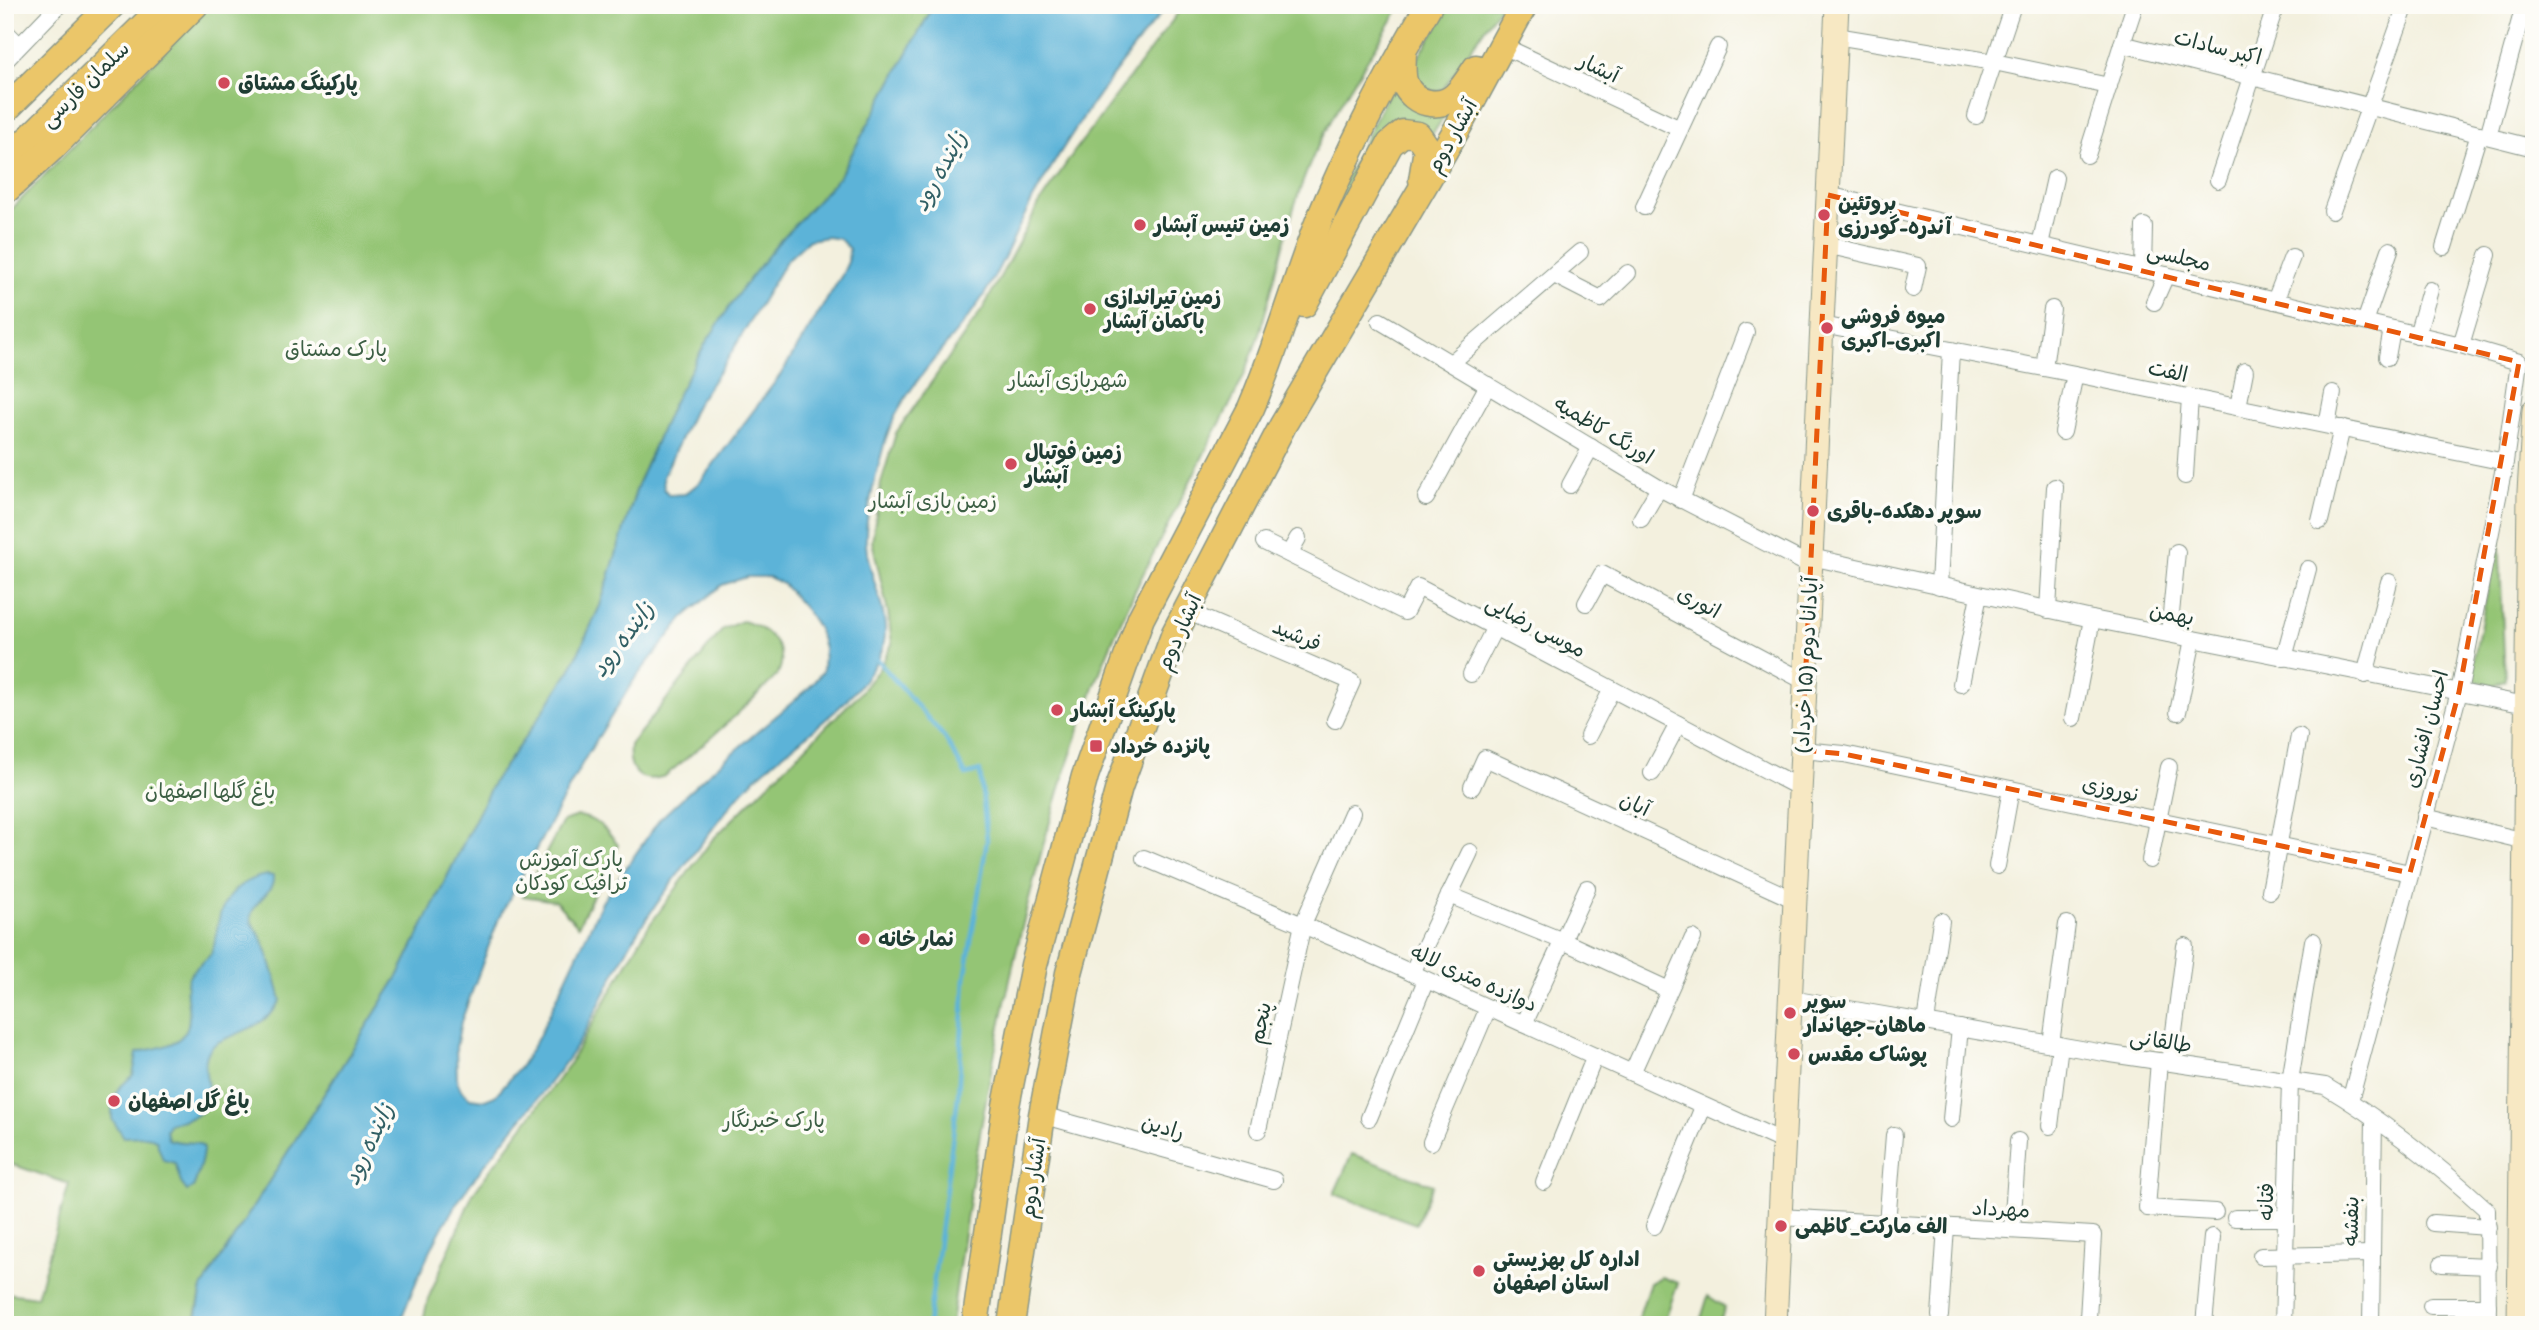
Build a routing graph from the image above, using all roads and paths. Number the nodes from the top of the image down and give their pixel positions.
1 (59, 5) edge
2 (165, 5) edge
3 (195, 5) edge
4 (1429, 5) edge
5 (1837, 5) edge
6 (2013, 5) edge
7 (2135, 5) edge
8 (2276, 5) edge
9 (2406, 5) edge
10 (2524, 6) edge
11 (106, 7) edge
12 (1519, 12) edge
13 (5, 31) edge
14 (1836, 36) junction
15 (2122, 44) junction
16 (19, 45) junction
17 (1501, 45) junction
18 (1718, 47) dead end
19 (1403, 49) junction
20 (5, 61) edge
21 (1994, 62) junction
22 (2253, 77) junction
23 (2109, 86) junction
24 (2370, 107) junction
25 (5, 110) edge
26 (1976, 116) dead end
27 (1680, 129) junction
28 (2483, 135) junction
29 (2534, 148) edge
30 (2087, 155) dead end
31 (5, 162) edge
32 (2055, 178) dead end
33 (2218, 180) dead end
34 (5, 191) edge
35 (1420, 192) junction
36 (1828, 195) junction
37 (1644, 207) dead end
38 (2332, 211) dead end
39 (2144, 226) dead end
40 (1826, 245) junction
41 (2040, 245) junction
42 (2444, 247) dead end
43 (2390, 250) dead end
44 (1580, 252) dead end
45 (2488, 255) dead end
46 (2292, 257) dead end
47 (2143, 270) junction
48 (1628, 273) dead end
49 (1554, 275) junction
50 (2166, 275) junction
51 (1913, 289) dead end
52 (2430, 290) dead end
53 (2275, 301) junction
54 (2154, 302) dead end
55 (2052, 309) dead end
56 (1380, 321) dead end
57 (2365, 323) junction
58 (1822, 325) junction
59 (2392, 329) junction
60 (1746, 332) dead end
61 (2417, 335) junction
62 (2461, 345) junction
63 (1951, 350) junction
64 (2387, 357) dead end
65 (2519, 362) joint
66 (1451, 363) junction
67 (2044, 368) junction
68 (2245, 371) dead end
69 (1266, 374) junction
70 (2075, 374) junction
71 (1488, 385) junction
72 (2333, 393) dead end
73 (2190, 397) junction
74 (2238, 407) junction
75 (2534, 410) edge
76 (2334, 427) junction
77 (2063, 432) dead end
78 (1591, 447) junction
79 (2505, 462) junction
80 (2185, 476) dead end
81 (1570, 485) dead end
82 (2055, 487) dead end
83 (1659, 488) junction
84 (1426, 498) dead end
85 (1681, 500) junction
86 (1641, 519) dead end
87 (2320, 521) dead end
88 (1298, 538) dead end
89 (1264, 542) dead end
90 (2177, 552) dead end
91 (1289, 554) junction
92 (1811, 561) junction
93 (2308, 569) dead end
94 (2389, 582) dead end
95 (1939, 586) junction
96 (1979, 594) junction
97 (1586, 603) dead end
98 (2048, 610) junction
99 (1186, 611) junction
100 (2092, 619) junction
101 (1494, 627) junction
102 (2169, 634) junction
103 (2193, 639) junction
104 (2284, 658) junction
105 (1471, 674) dead end
106 (2365, 675) junction
107 (1806, 682) junction
108 (1961, 684) dead end
109 (1612, 689) junction
110 (2459, 692) junction
111 (2530, 706) edge
112 (2178, 712) dead end
113 (2073, 718) dead end
114 (1335, 720) dead end
115 (1678, 724) junction
116 (1588, 736) dead end
117 (2299, 736) dead end
118 (1802, 750) junction
119 (2169, 767) dead end
120 (1651, 773) dead end
121 (1472, 787) dead end
122 (1800, 788) junction
123 (2011, 789) junction
124 (1352, 813) dead end
125 (2425, 817) junction
126 (2158, 820) junction
127 (2525, 841) junction
128 (2279, 845) junction
129 (1470, 852) dead end
130 (1144, 858) dead end
131 (2150, 860) dead end
132 (1997, 866) dead end
133 (2410, 873) junction
134 (1587, 888) dead end
135 (2270, 891) dead end
136 (1449, 895) junction
137 (1795, 900) junction
138 (1941, 921) dead end
139 (1303, 924) junction
140 (2067, 924) dead end
141 (1693, 937) dead end
142 (1563, 941) junction
143 (2313, 941) dead end
144 (2186, 946) dead end
145 (1419, 976) junction
146 (1669, 990) junction
147 (1791, 999) junction
148 (1488, 1008) junction
149 (1926, 1022) junction
150 (1524, 1024) junction
151 (1960, 1028) junction
152 (2055, 1044) junction
153 (1595, 1056) junction
154 (2165, 1062) junction
155 (1632, 1073) junction
156 (2290, 1081) junction
157 (2350, 1101) junction
158 (1703, 1107) junction
159 (1042, 1115) junction
160 (1369, 1118) dead end
161 (2374, 1118) junction
162 (1951, 1119) dead end
163 (2050, 1126) dead end
164 (1258, 1130) dead end
165 (1894, 1135) dead end
166 (2018, 1141) dead end
167 (1431, 1142) dead end
168 (1784, 1142) junction
169 (1274, 1180) dead end
170 (1544, 1182) dead end
171 (2214, 1212) dead end
172 (1780, 1217) junction
173 (2235, 1218) dead end
174 (2286, 1218) junction
175 (2487, 1219) junction
176 (2433, 1223) dead end
177 (1887, 1224) junction
178 (1654, 1226) dead end
179 (1946, 1227) junction
180 (2012, 1230) junction
181 (2212, 1237) dead end
182 (2372, 1254) junction
183 (2261, 1256) dead end
184 (2285, 1256) junction
185 (2442, 1264) dead end
186 (2489, 1266) junction
187 (2431, 1306) dead end
188 (2488, 1306) junction
189 (1940, 1316) dead end
190 (2088, 1318) dead end
191 (2520, 1322) edge
192 (975, 1325) edge
193 (1012, 1325) edge
194 (1775, 1325) edge
195 (2204, 1325) edge
196 (2283, 1325) edge
197 (2371, 1325) edge
198 (2488, 1325) edge

1 - 16 street
2 - 31 main road, سلمان فارسی
3 - 34 main road
4 - 19 main road, آبشار دوم
5 - 14 main road, آپادانا دوم (۱۵ خرداد)
6 - 21 street
7 - 15 street
8 - 22 street
9 - 24 street
10 - 28 street
11 - 25 main road, سلمان فارسی
12 - 17 main road, آبشار دوم
12 - 19 main road
13 - 16 street
14 - 21 street
14 - 36 main road, آپادانا دوم (۱۵ خرداد)
15 - 22 street, اکبر سادات
15 - 23 street
16 - 20 street
17 - 27 street, آبشار
17 - 35 main road, آبشار دوم
18 - 27 street
19 - 69 main road, آبشار دوم
21 - 23 street
21 - 26 street
22 - 24 street, اکبر سادات
22 - 33 street
23 - 30 street
24 - 28 street, اکبر سادات
24 - 38 street
27 - 37 street
28 - 29 street, اکبر سادات
28 - 42 street
32 - 41 street
35 - 69 main road
35 - 99 main road, آبشار دوم
36 - 40 main road, آپادانا دوم (۱۵ خرداد)
36 - 41 street, مجلسی
39 - 47 street
40 - 51 street
40 - 58 main road, آپادانا دوم (۱۵ خرداد)
41 - 47 street, مجلسی
43 - 57 street
44 - 49 street
45 - 62 street
46 - 53 street
47 - 50 street, مجلسی
48 - 49 street
49 - 66 street
50 - 53 street, مجلسی
50 - 54 street
52 - 61 street
53 - 57 street, مجلسی
55 - 67 street
56 - 66 street, اورنگ کاظمیه
57 - 59 street, مجلسی
58 - 63 street, الفت
58 - 92 main road, آپادانا دوم (۱۵ خرداد)
59 - 61 street, مجلسی
59 - 64 street
60 - 85 street
61 - 62 street, مجلسی
62 - 65 street, مجلسی
63 - 67 street, الفت
63 - 95 street
65 - 79 street, احسان افشاری
66 - 71 street, اورنگ کاظمیه
67 - 70 street, الفت
68 - 74 street
69 - 192 main road, آبشار دوم
70 - 73 street, الفت
70 - 77 street
71 - 78 street, اورنگ کاظمیه
71 - 84 street
72 - 76 street
73 - 74 street, الفت
73 - 80 street
74 - 76 street, الفت
75 - 111 main road
76 - 79 street, الفت
76 - 87 street
78 - 81 street
78 - 83 street, اورنگ کاظمیه
79 - 110 street, احسان افشاری
82 - 98 street
83 - 85 street, اورنگ کاظمیه
83 - 86 street
85 - 92 street, اورنگ کاظمیه
88 - 91 street
89 - 91 street, موسی رضایی
90 - 102 street
91 - 101 street, موسی رضایی
92 - 95 street, بهمن
92 - 107 main road, آپادانا دوم (۱۵ خرداد)
93 - 104 street
94 - 106 street
95 - 96 street, بهمن
96 - 98 street, بهمن
96 - 108 street
97 - 107 street, انوری
98 - 100 street, بهمن
99 - 114 street, فرشید
99 - 159 main road, آبشار دوم
100 - 102 street, بهمن
100 - 113 street
101 - 105 street
101 - 109 street, موسی رضایی
102 - 103 street, بهمن
103 - 104 street, بهمن
103 - 112 street
104 - 106 street, بهمن
106 - 110 street, بهمن
107 - 118 main road, آپادانا دوم (۱۵ خرداد)
109 - 115 street, موسی رضایی
109 - 116 street
110 - 111 street, بهمن
110 - 125 street, احسان افشاری
111 - 127 main road
115 - 120 street
115 - 122 street, موسی رضایی
117 - 128 street
118 - 122 main road, آپادانا دوم (۱۵ خرداد)
118 - 123 street, نوروزی
119 - 126 street
121 - 137 street, آبان
122 - 137 main road, آپادانا دوم (۱۵ خرداد)
123 - 126 street, نوروزی
123 - 132 street
124 - 139 street, پنجم
125 - 127 street
125 - 133 street, احسان افشاری
126 - 128 street, نوروزی
126 - 131 street
127 - 191 main road
128 - 133 street, نوروزی
128 - 135 street
129 - 136 street
130 - 139 street, دوازده متری لاله
133 - 157 street, احسان افشاری
134 - 142 street
136 - 142 street
136 - 145 street
137 - 147 main road, آپادانا دوم (۱۵ خرداد)
138 - 149 street
139 - 145 street, دوازده متری لاله
139 - 164 street, پنجم
140 - 152 street
141 - 146 street
142 - 146 street
142 - 150 street
143 - 156 street, فتانه
144 - 154 street
145 - 148 street, دوازده متری لاله
145 - 160 street
146 - 155 street
147 - 149 street, طالقانی
147 - 168 main road, آپادانا دوم (۱۵ خرداد)
148 - 150 street, دوازده متری لاله
148 - 167 street
149 - 151 street, طالقانی
150 - 153 street, دوازده متری لاله
151 - 152 street, طالقانی
151 - 162 street
152 - 154 street, طالقانی
152 - 163 street
153 - 155 street, دوازده متری لاله
153 - 170 street
154 - 156 street, طالقانی
154 - 171 street
155 - 158 street, دوازده متری لاله
156 - 157 street, طالقانی
156 - 174 street, فتانه
157 - 161 street, طالقانی
158 - 168 street, دوازده متری لاله
158 - 178 street
159 - 169 street, رادین
159 - 193 main road, آبشار دوم
161 - 175 street, طالقانی
161 - 182 street, بنفشه
165 - 177 street
166 - 180 street
168 - 172 main road, آپادانا دوم (۱۵ خرداد)
172 - 177 street, مهرداد
172 - 194 main road, آپادانا دوم (۱۵ خرداد)
173 - 174 street
174 - 184 street, فتانه
175 - 176 street
175 - 186 street
177 - 179 street, مهرداد
179 - 180 street, مهرداد
179 - 189 street
180 - 190 street, مهرداد
181 - 195 street
182 - 184 street
182 - 197 street, بنفشه
183 - 184 street
184 - 196 street, فتانه
185 - 186 street
186 - 188 street
187 - 188 street
188 - 198 street

